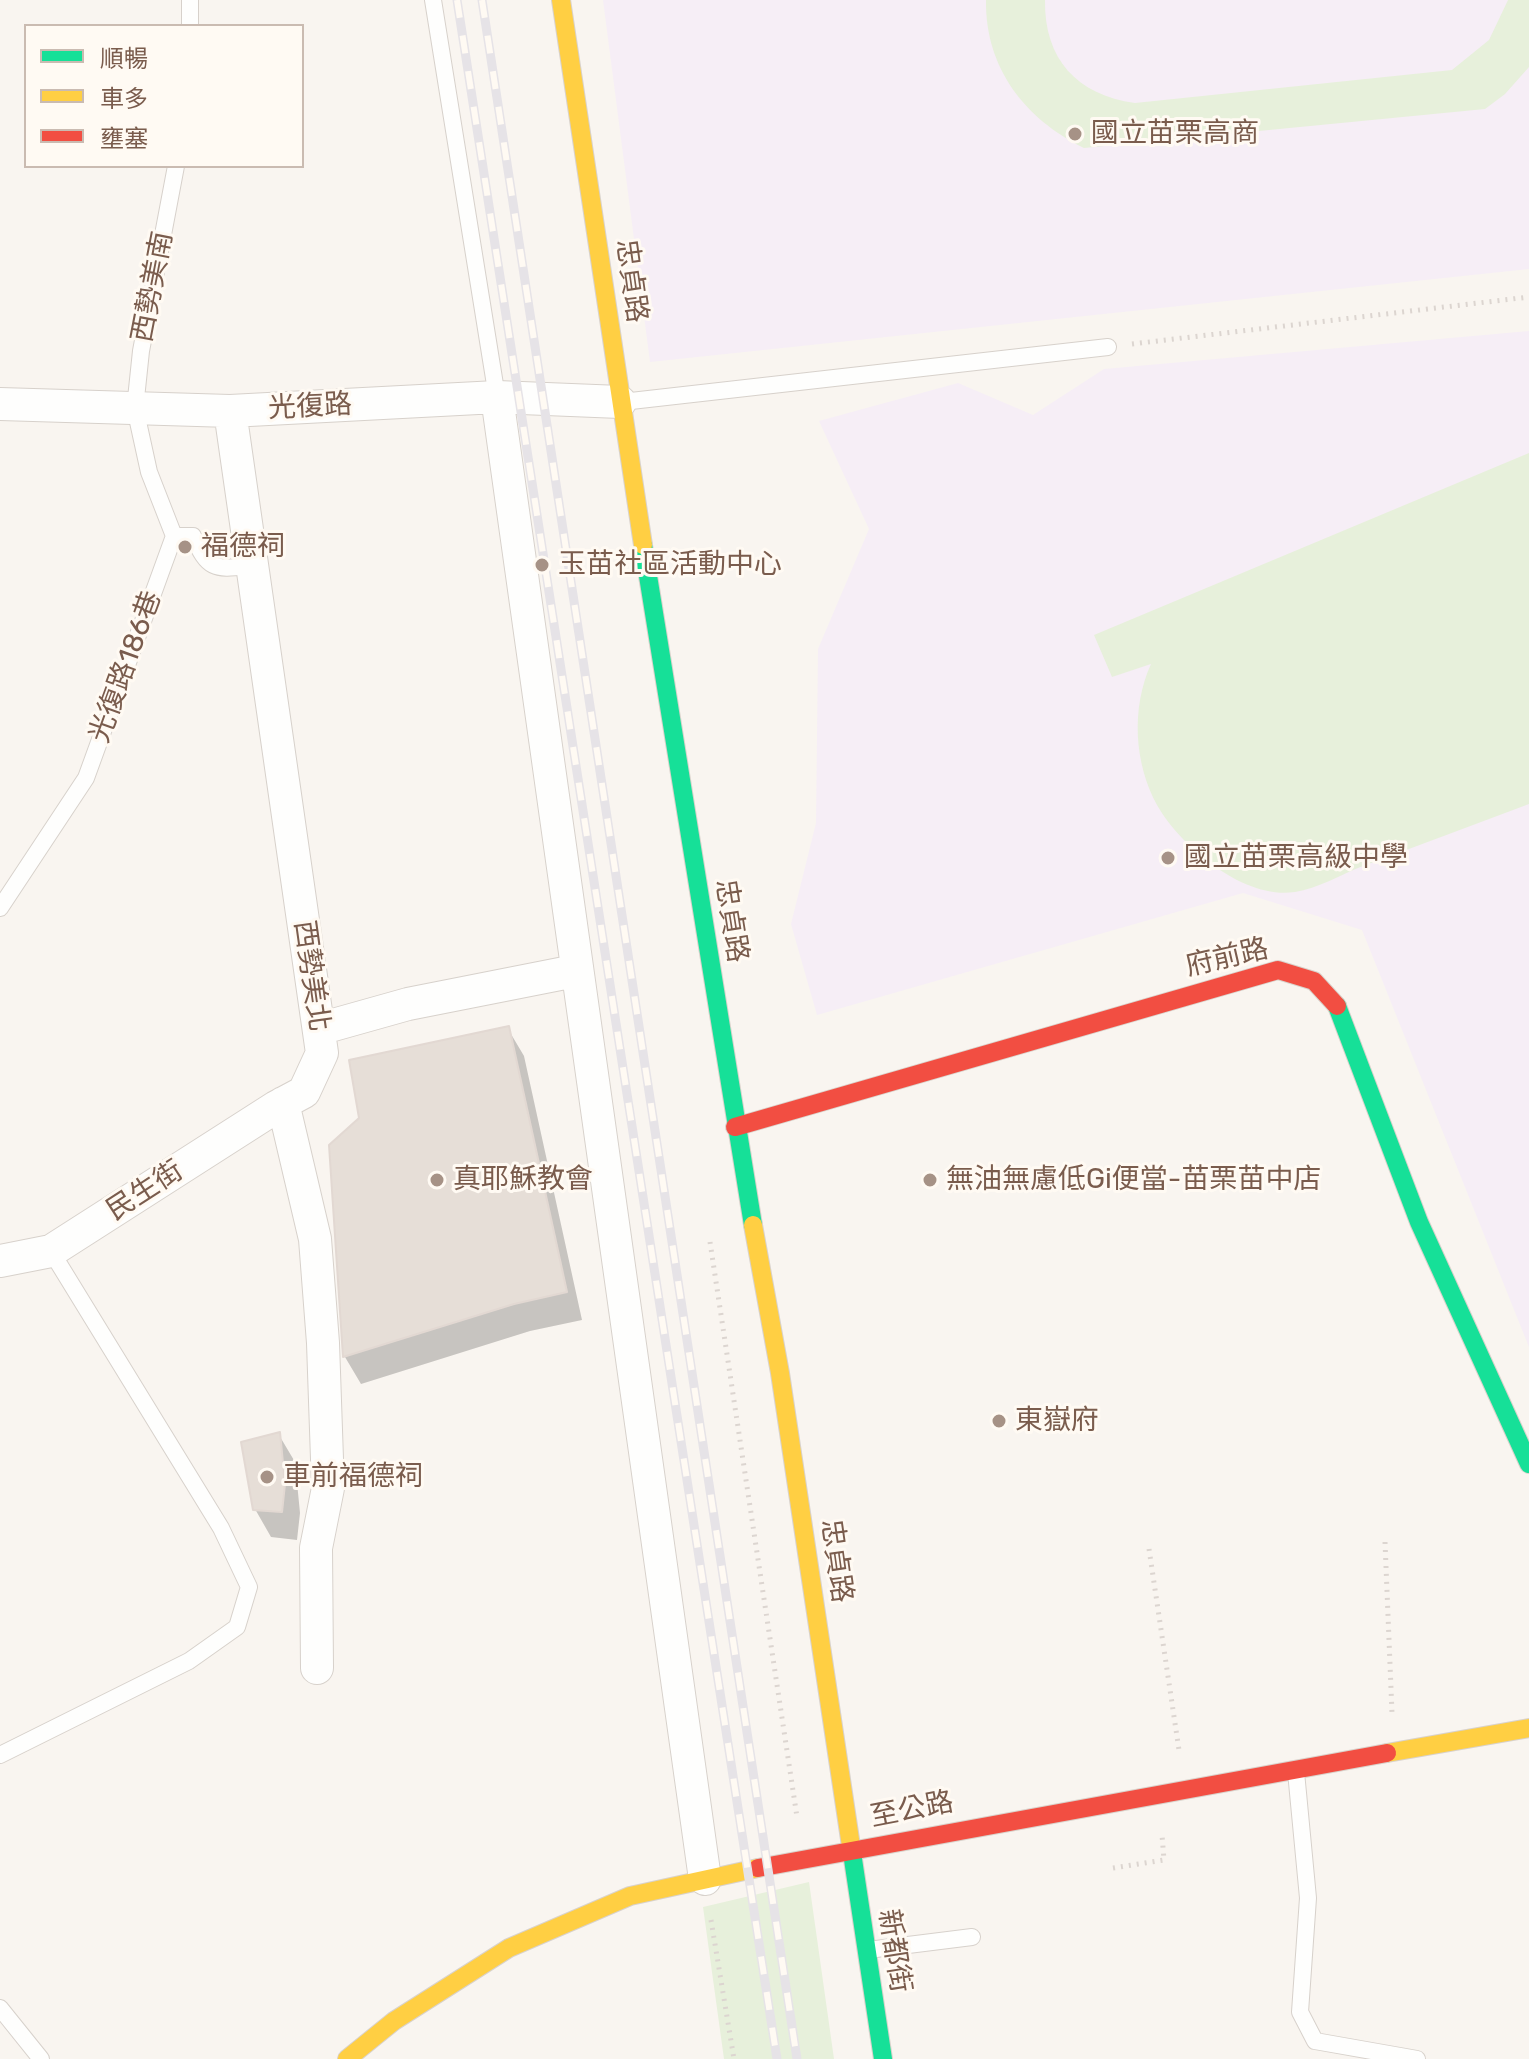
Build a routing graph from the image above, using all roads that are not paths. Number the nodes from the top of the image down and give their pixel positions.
1 (190, 0) edge
2 (433, 0) edge
3 (561, 0) edge
4 (190, 24) edge
5 (176, 168) edge
6 (1108, 347) road end
7 (497, 397) junction
8 (620, 402) junction
9 (0, 404) edge
10 (135, 408) junction
11 (230, 411) junction
12 (174, 536) junction
13 (253, 566) junction
14 (0, 908) edge
15 (575, 971) junction
16 (319, 1029) junction
17 (283, 1103) junction
18 (735, 1127) junction
19 (51, 1251) junction
20 (0, 1261) edge
21 (1529, 1464) edge
22 (317, 1668) dead end
23 (1529, 1728) edge
24 (0, 1755) edge
25 (1296, 1772) junction
26 (851, 1851) junction
27 (705, 1879) junction
28 (972, 1937) dead end
29 (866, 1950) junction
30 (0, 2008) edge
31 (41, 2059) edge
32 (347, 2059) edge
33 (883, 2059) edge
34 (1417, 2059) edge

1 - 4 lane
2 - 7 lane
3 - 8 street, 忠貞路
5 - 10 lane, 西勢美南
6 - 8 lane
7 - 8 street, 光復路
7 - 11 street, 光復路
7 - 15 street
8 - 18 street, 忠貞路
9 - 10 street, 光復路
10 - 11 street, 光復路
10 - 12 lane
11 - 13 street, 西勢美北
12 - 13 lane
12 - 14 lane, 光復路186巷
13 - 16 street, 西勢美北
15 - 16 street
15 - 27 street
16 - 17 street, 西勢美北
17 - 19 street, 民生街
17 - 22 street
18 - 21 street, 府前路
18 - 26 street, 忠貞路
19 - 20 street, 民生街
19 - 24 lane
23 - 25 street, 至公路
25 - 26 street, 至公路
25 - 34 lane
26 - 27 street, 至公路
26 - 29 street, 新都街
27 - 32 street, 至公路
28 - 29 lane
29 - 33 street, 新都街
30 - 31 lane

